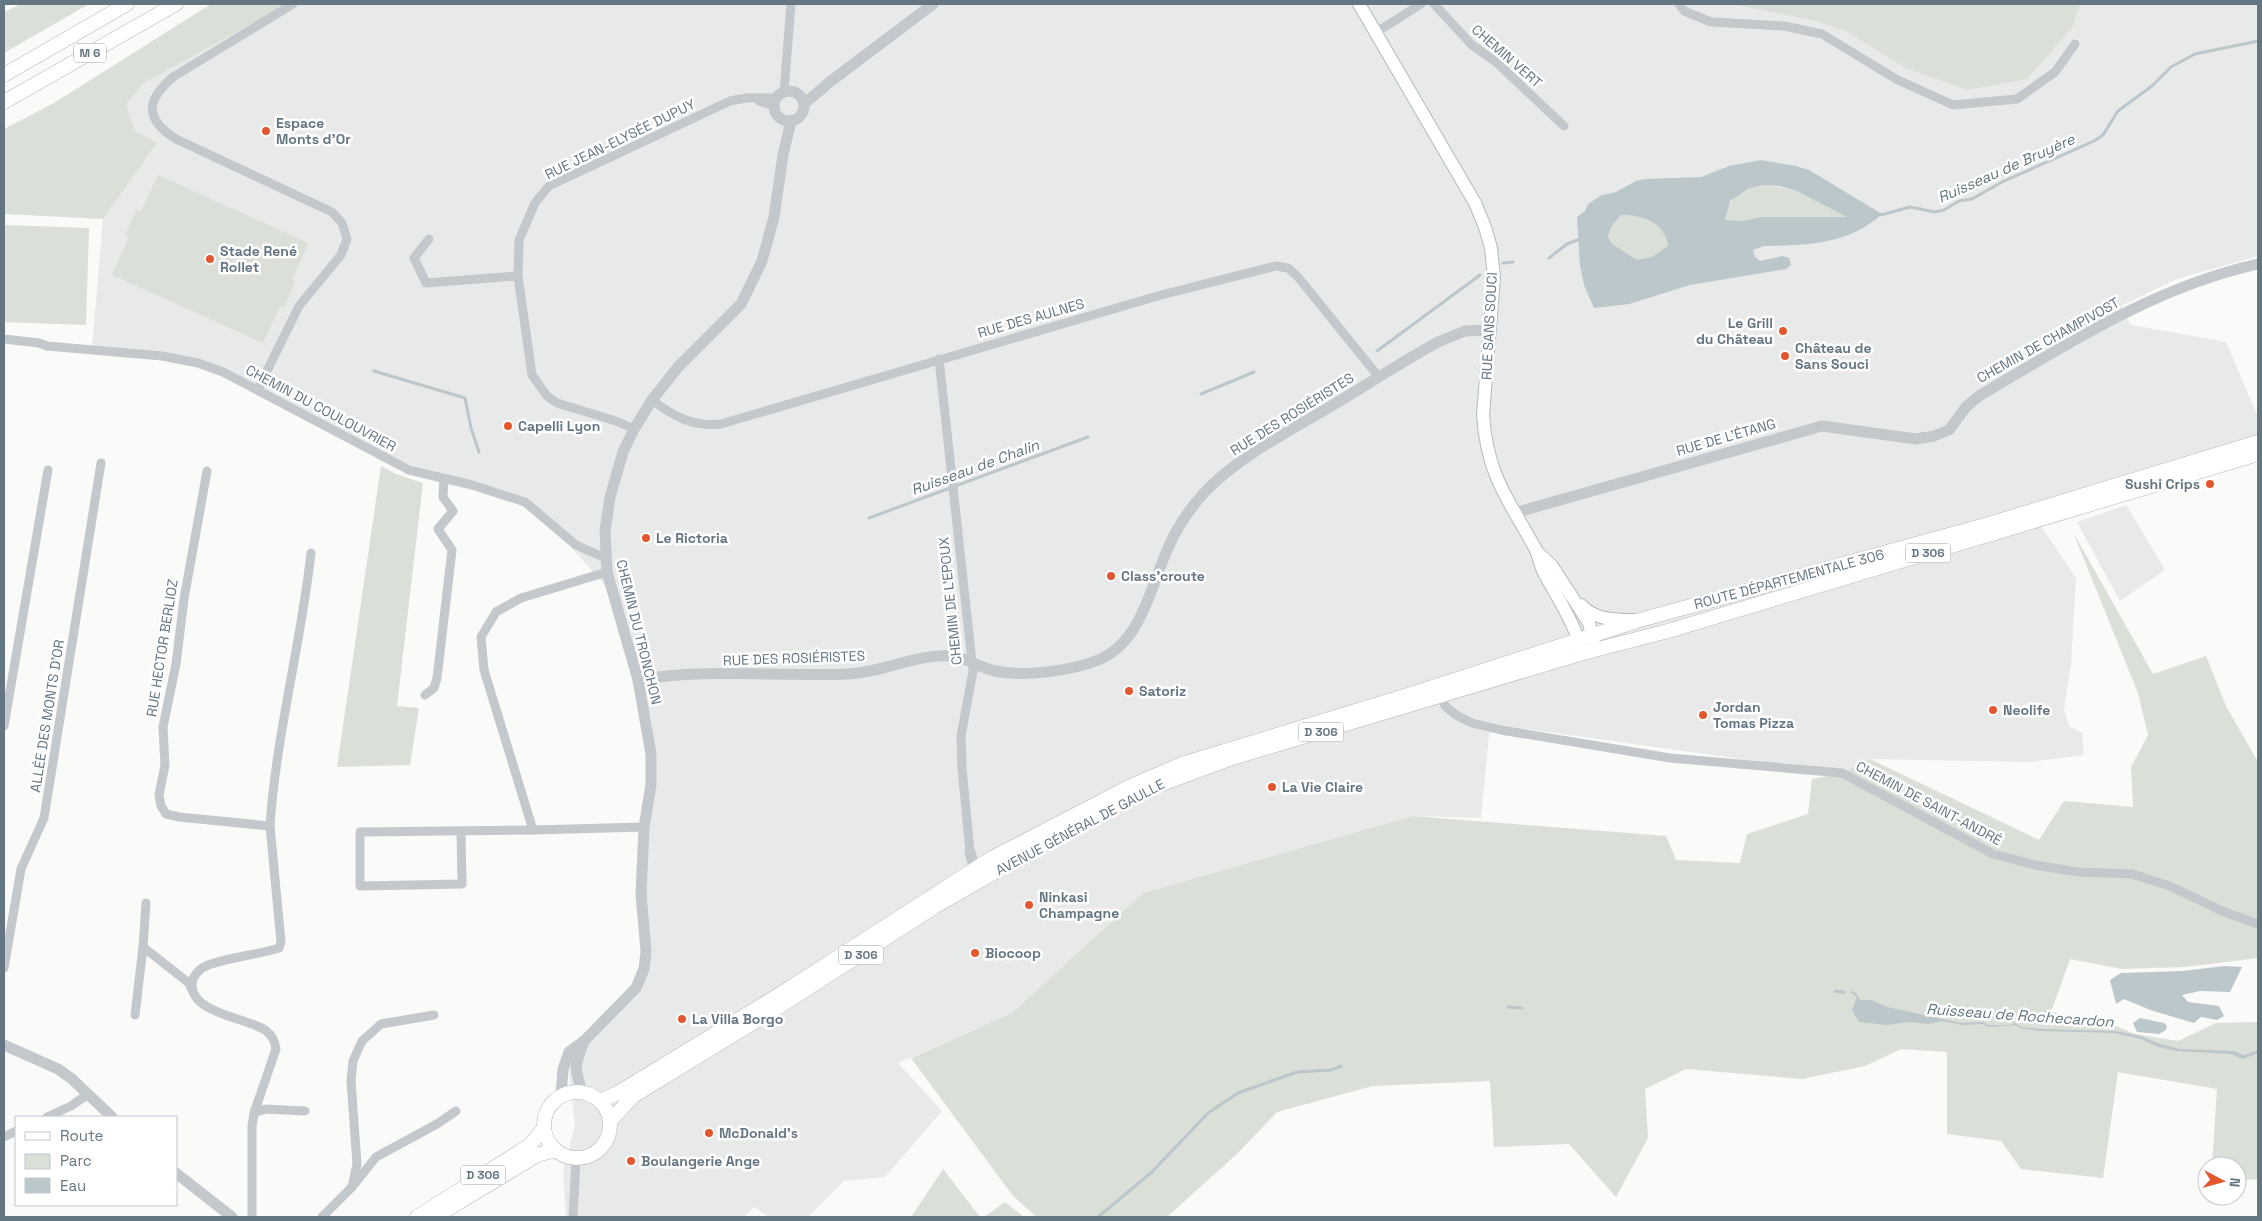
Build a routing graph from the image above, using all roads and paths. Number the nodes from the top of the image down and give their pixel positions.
1 (127, 4) edge
2 (176, 4) edge
3 (293, 4) edge
4 (791, 4) edge
5 (933, 4) edge
6 (1359, 4) edge
7 (1421, 4) edge
8 (1434, 4) edge
9 (1678, 4) edge
10 (1375, 33) junction
11 (2075, 44) dead end
12 (4, 75) edge
13 (778, 99) junction
14 (802, 100) junction
15 (4, 102) edge
16 (786, 120) junction
17 (1564, 126) dead end
18 (429, 239) dead end
19 (2258, 264) edge
20 (518, 276) junction
21 (1491, 330) junction
22 (4, 340) edge
23 (939, 359) junction
24 (1378, 376) junction
25 (258, 390) junction
26 (652, 400) junction
27 (634, 429) junction
28 (1948, 430) joint
29 (2258, 442) edge
30 (2258, 454) edge
31 (102, 464) dead end
32 (48, 470) dead end
33 (207, 471) dead end
34 (444, 479) junction
35 (1514, 513) junction
36 (1536, 550) junction
37 (311, 553) dead end
38 (605, 558) junction
39 (607, 572) junction
40 (1572, 596) junction
41 (1640, 620) junction
42 (1591, 636) junction
43 (1589, 651) junction
44 (972, 662) junction
45 (638, 680) junction
46 (1438, 691) junction
47 (425, 694) dead end
48 (4, 726) edge
49 (270, 826) junction
50 (644, 827) junction
51 (533, 830) junction
52 (461, 831) junction
53 (970, 852) joint
54 (977, 875) junction
55 (146, 903) dead end
56 (2258, 924) edge
57 (143, 947) junction
58 (4, 968) edge
59 (192, 990) junction
60 (135, 1015) dead end
61 (434, 1015) dead end
62 (584, 1041) junction
63 (4, 1045) edge
64 (582, 1092) junction
65 (88, 1094) junction
66 (561, 1096) junction
67 (600, 1101) junction
68 (305, 1111) dead end
69 (456, 1111) dead end
70 (254, 1113) junction
71 (49, 1116) edge
72 (111, 1116) edge
73 (611, 1120) junction
74 (544, 1128) junction
75 (15, 1132) edge
76 (4, 1138) edge
77 (555, 1150) junction
78 (576, 1159) junction
79 (178, 1175) edge
80 (352, 1187) junction
81 (232, 1217) edge
82 (252, 1217) edge
83 (322, 1217) edge
84 (416, 1217) edge
85 (435, 1217) edge
86 (573, 1217) edge

1 - 12 main road, M 6
2 - 15 main road, M 6
3 - 25 street
4 - 13 street
5 - 14 street
6 - 10 main road, RUE SANS SOUCI
7 - 10 street
8 - 17 street, CHEMIN VERT
9 - 11 street
10 - 21 main road, RUE SANS SOUCI
13 - 14 street
13 - 16 street
13 - 20 street, RUE JEAN-ELYSÉE DUPUY
14 - 16 street
16 - 26 street, CHEMIN DU TRONCHON
18 - 20 street
19 - 28 street, CHEMIN DE CHAMPIVOST
20 - 27 street, RUE JEAN-ELYSÉE DUPUY
21 - 24 street, RUE DES ROSIÉRISTES
21 - 35 main road, RUE SANS SOUCI
22 - 25 street, CHEMIN DU COULOUVRIER
23 - 24 street, RUE DES AULNES
23 - 26 street, RUE DES AULNES
23 - 44 street, CHEMIN DE L'EPOUX
24 - 44 street, RUE DES ROSIÉRISTES
25 - 34 street, CHEMIN DU COULOUVRIER
26 - 27 street, CHEMIN DU TRONCHON
27 - 38 street, CHEMIN DU TRONCHON
28 - 35 street, RUE DE L'ÉTANG
29 - 41 main road, ROUTE DÉPARTEMENTALE 306 / D 306
30 - 43 main road, ROUTE DÉPARTEMENTALE 306 / D 306
31 - 58 street, ALLÉE DES MONTS D'OR
32 - 48 street
33 - 49 street, RUE HECTOR BERLIOZ
34 - 38 street, CHEMIN DU COULOUVRIER
34 - 47 street
35 - 36 main road, RUE SANS SOUCI
36 - 40 main road, RUE SANS SOUCI
36 - 42 main road, RUE SANS SOUCI
37 - 49 street
38 - 39 street, CHEMIN DU TRONCHON
39 - 45 street, CHEMIN DU TRONCHON
39 - 51 street
40 - 41 main road
40 - 42 main road, RUE SANS SOUCI
41 - 42 main road, ROUTE DÉPARTEMENTALE 306 / D 306
42 - 43 main road, RUE SANS SOUCI
42 - 46 main road, ROUTE DÉPARTEMENTALE 306 / D 306
43 - 46 main road, ROUTE DÉPARTEMENTALE 306 / D 306
44 - 45 street, RUE DES ROSIÉRISTES
44 - 53 street, CHEMIN DE L'EPOUX
45 - 50 street, CHEMIN DU TRONCHON
46 - 54 main road, AVENUE GÉNÉRAL DE GAULLE / D 306
46 - 56 street, CHEMIN DE SAINT-ANDRÉ
49 - 59 street
50 - 51 street
50 - 62 street, CHEMIN DU TRONCHON
51 - 52 street
52 - 52 street
53 - 54 street, CHEMIN DE L'EPOUX
54 - 67 main road, AVENUE GÉNÉRAL DE GAULLE / D 306
54 - 73 main road, AVENUE GÉNÉRAL DE GAULLE / D 306
55 - 57 street
57 - 59 street
57 - 60 street
59 - 70 street
61 - 80 street
62 - 64 street, CHEMIN DU TRONCHON
62 - 66 street, CHEMIN DU TRONCHON
63 - 65 street
64 - 66 main road
64 - 67 main road
65 - 71 street
65 - 72 street
66 - 74 main road
67 - 73 main road
68 - 70 street
69 - 80 street
70 - 82 street
73 - 78 main road
74 - 77 main road
74 - 84 main road, D 306
75 - 76 street
77 - 78 main road
77 - 85 main road, D 306
78 - 86 street
79 - 81 street
80 - 83 street

